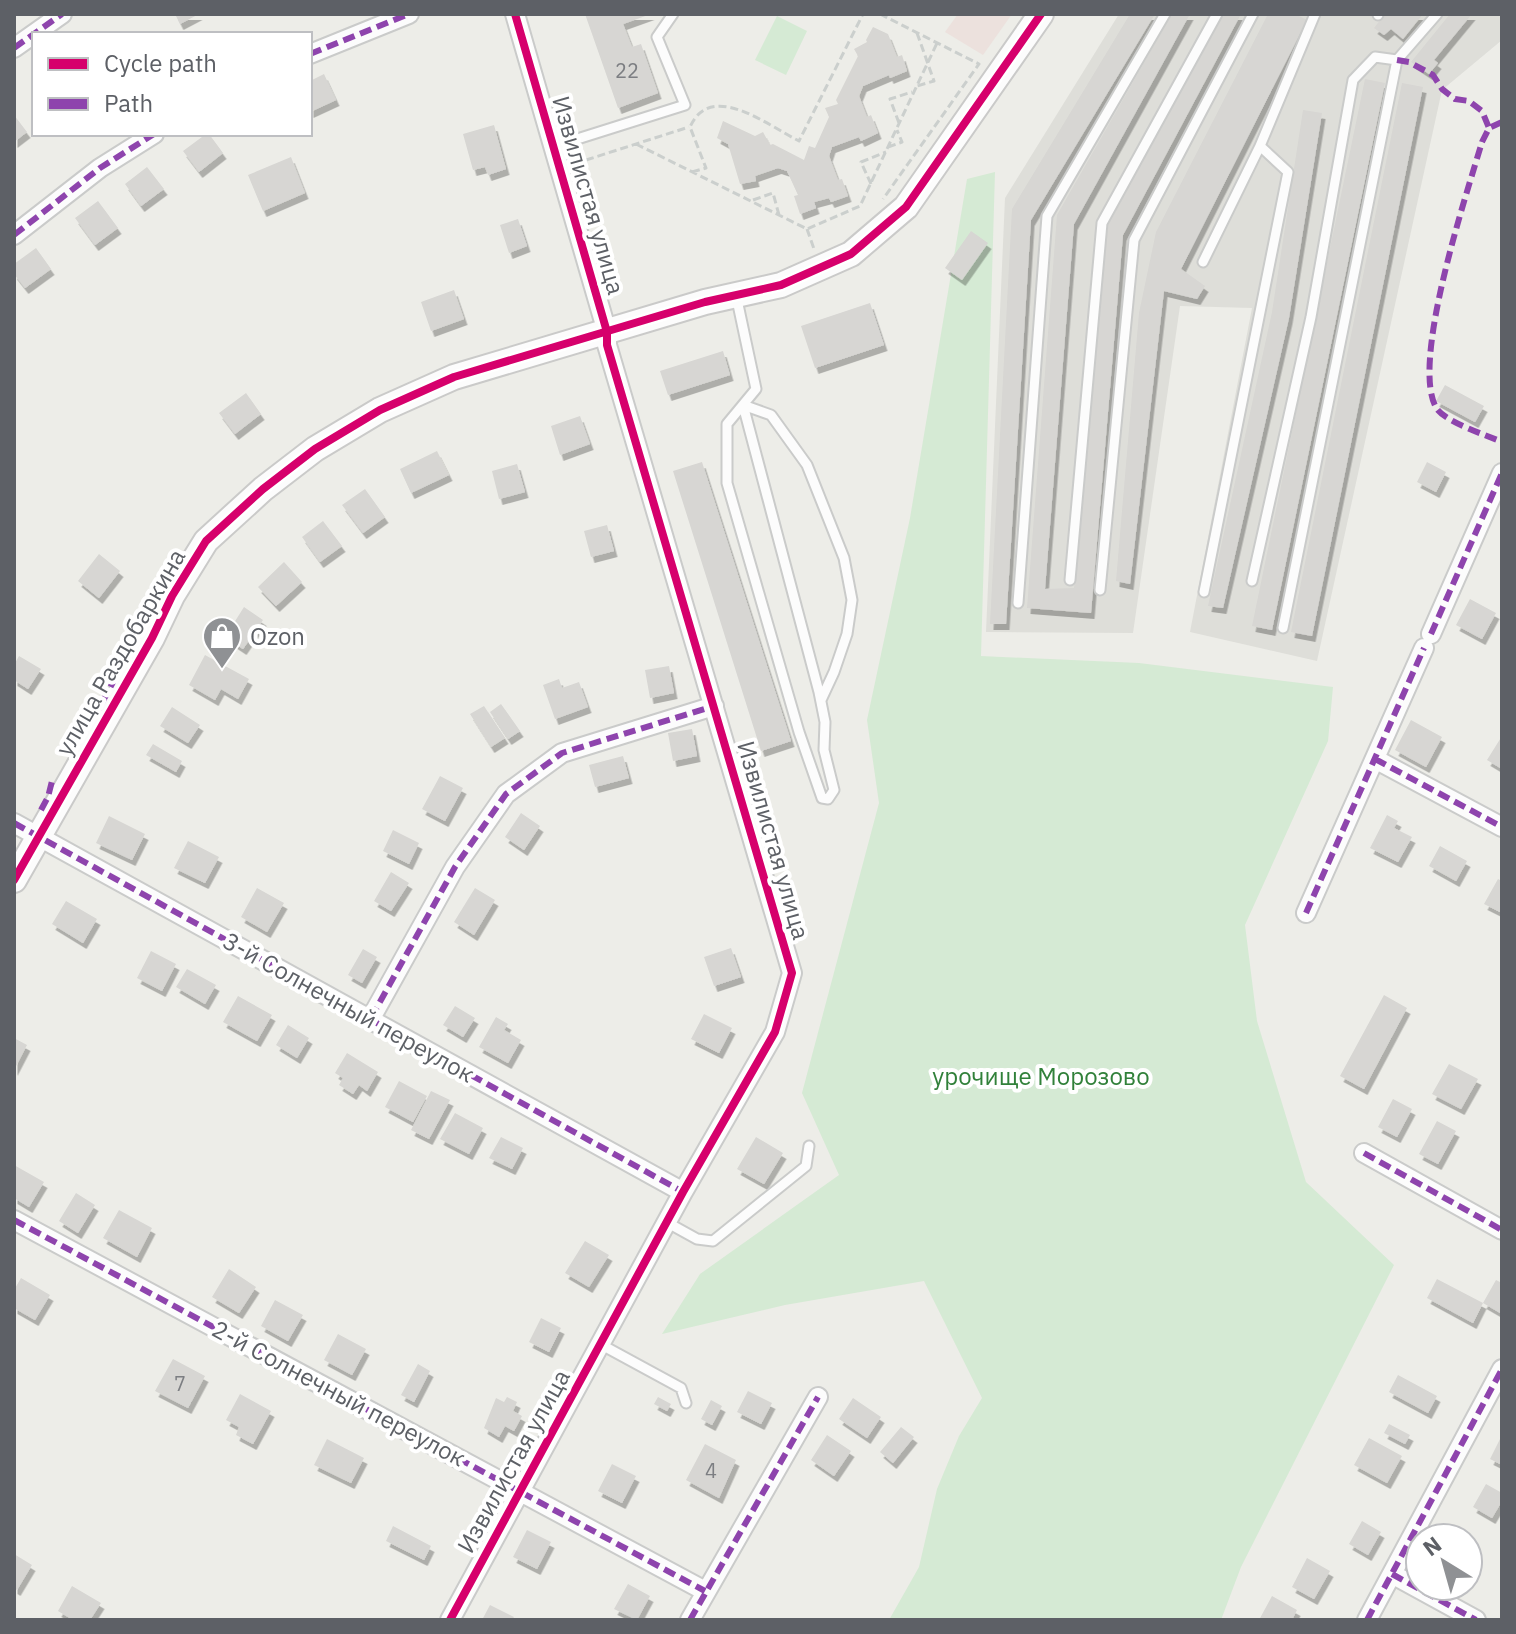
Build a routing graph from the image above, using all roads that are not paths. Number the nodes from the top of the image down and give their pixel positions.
1 (62, 14) edge
2 (409, 14) edge
3 (515, 14) edge
4 (673, 14) edge
5 (1041, 14) edge
6 (1165, 14) edge
7 (1217, 14) edge
8 (1253, 14) edge
9 (1315, 14) edge
10 (1437, 14) edge
11 (37, 32) edge
12 (32, 35) edge
13 (14, 48) edge
14 (312, 53) edge
15 (1397, 60) junction
16 (151, 136) edge
17 (555, 146) junction
18 (1260, 146) junction
19 (14, 235) edge
20 (1203, 262) dead end
21 (736, 295) junction
22 (607, 332) junction
23 (743, 405) junction
24 (1502, 473) edge
25 (1070, 580) dead end
26 (1252, 581) dead end
27 (1100, 590) dead end
28 (1204, 592) dead end
29 (1018, 603) dead end
30 (1283, 628) dead end
31 (821, 700) junction
32 (714, 706) junction
33 (1375, 759) junction
34 (14, 823) edge
35 (1502, 827) edge
36 (38, 836) junction
37 (14, 880) edge
38 (1306, 913) dead end
39 (371, 1018) junction
40 (809, 1146) dead end
41 (1364, 1153) dead end
42 (683, 1192) junction
43 (14, 1220) edge
44 (668, 1223) junction
45 (1502, 1230) edge
46 (600, 1344) junction
47 (1502, 1369) edge
48 (818, 1397) dead end
49 (686, 1403) dead end
50 (520, 1490) junction
51 (1392, 1574) junction
52 (705, 1591) junction
53 (450, 1620) edge
54 (690, 1620) edge
55 (1367, 1620) edge
56 (1476, 1620) edge

1 - 11 street
2 - 14 street
3 - 17 street, Извилистая улица
4 - 17 lane
5 - 21 street, улица Раздобаркина
6 - 29 lane
7 - 25 lane
8 - 27 lane
9 - 18 lane
10 - 15 lane
12 - 13 street
15 - 26 lane
15 - 30 lane
16 - 19 street
17 - 22 street, Извилистая улица
18 - 20 lane
18 - 28 lane
21 - 22 street, улица Раздобаркина
21 - 23 lane
22 - 32 street, Извилистая улица
22 - 36 street, улица Раздобаркина
23 - 31 lane
23 - 31 lane
23 - 31 lane
24 - 33 street
32 - 39 street
32 - 42 street, Извилистая улица
33 - 35 street
33 - 38 street
34 - 36 street, 3-й Солнечный переулок
36 - 37 street, улица Раздобаркина
36 - 39 street, 3-й Солнечный переулок
39 - 42 street, 3-й Солнечный переулок
40 - 44 lane
41 - 45 street
42 - 44 street, Извилистая улица
43 - 50 street, 2-й Солнечный переулок
44 - 46 street, Извилистая улица
46 - 49 lane
46 - 50 street, Извилистая улица
47 - 51 street
48 - 52 street
50 - 52 street, 2-й Солнечный переулок
50 - 53 street, Извилистая улица
51 - 55 street
51 - 56 street
52 - 54 street

